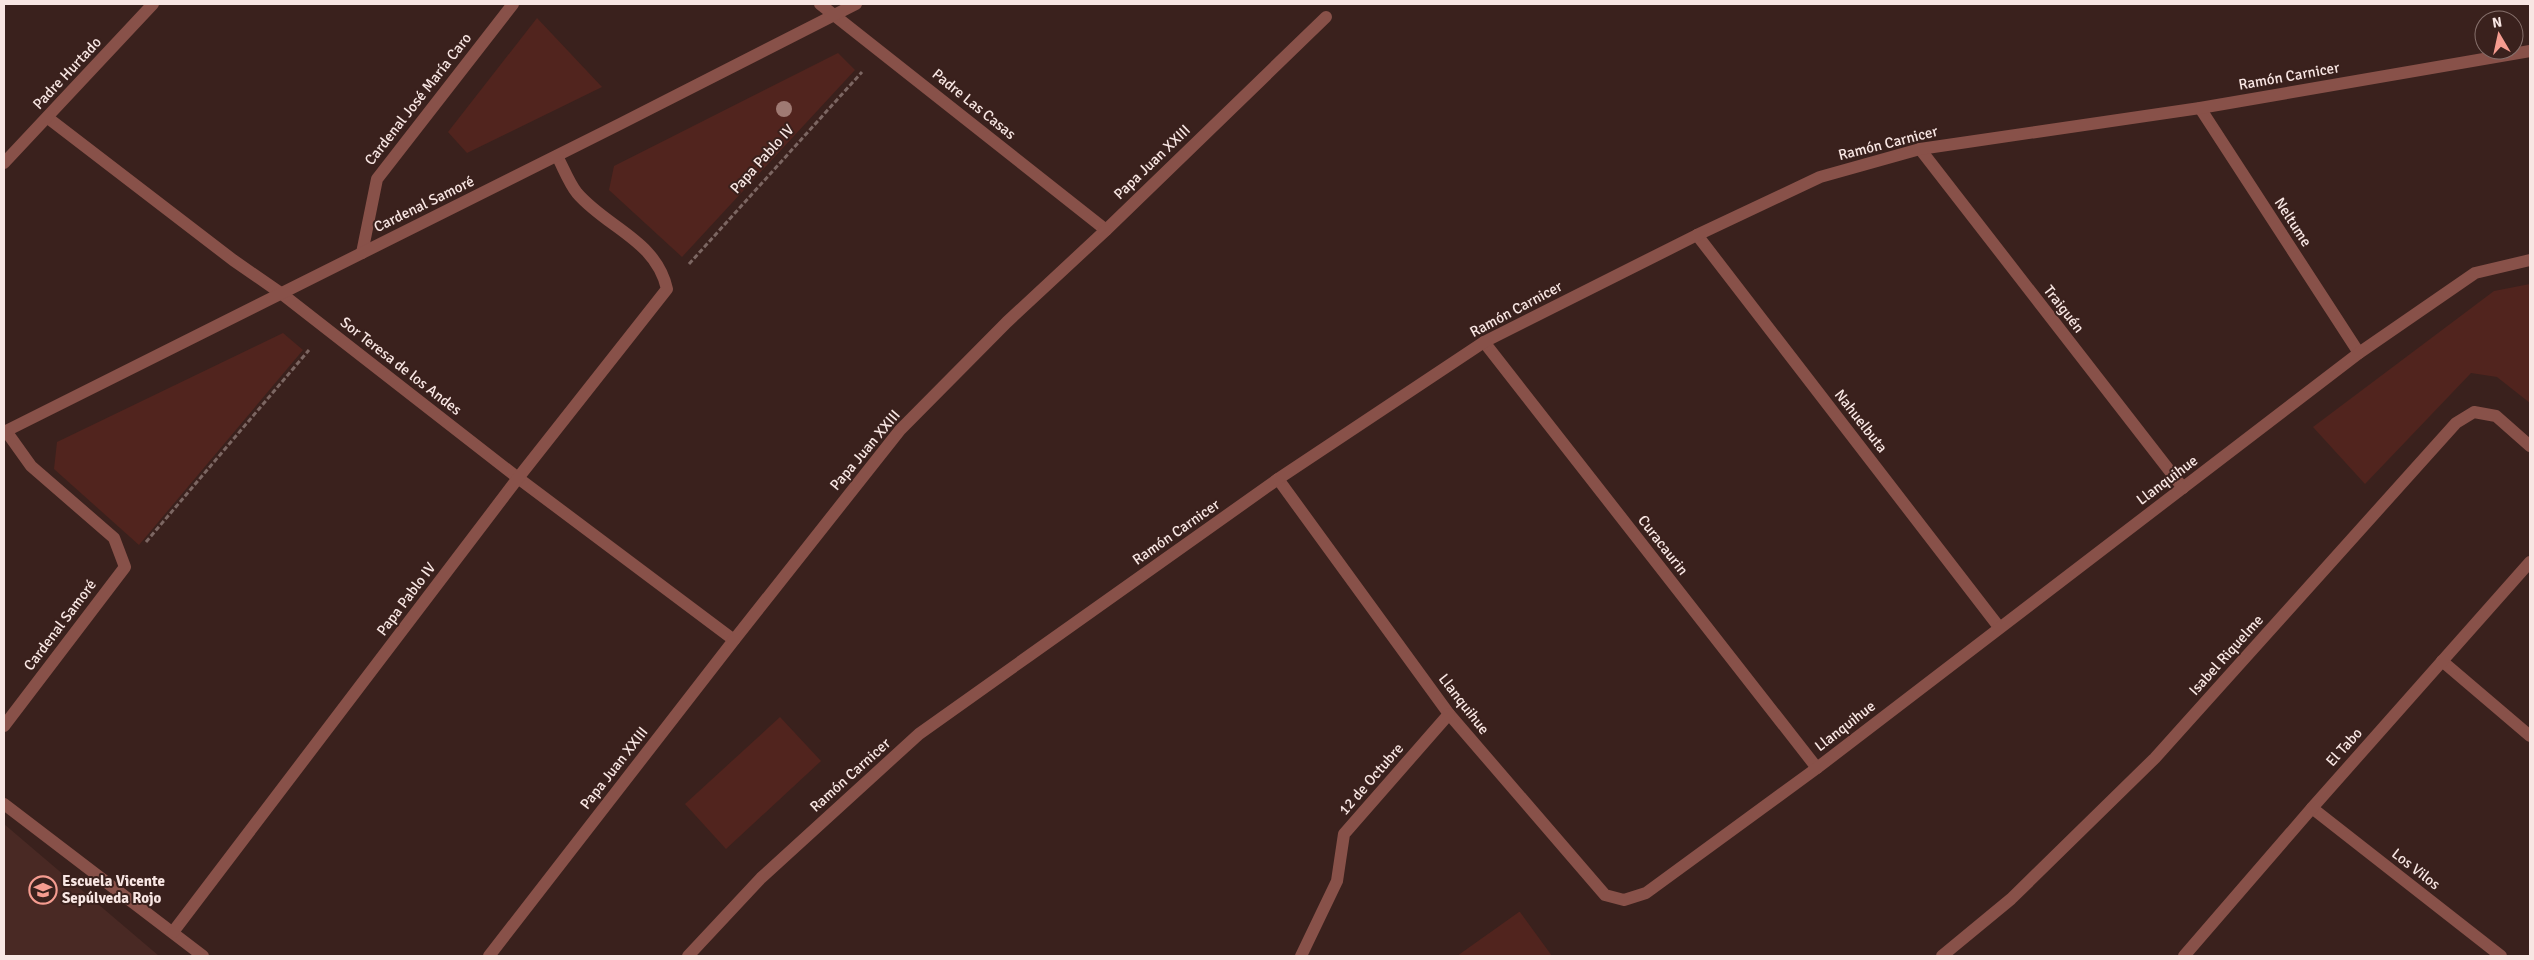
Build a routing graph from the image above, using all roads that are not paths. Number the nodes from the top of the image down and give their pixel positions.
1 (153, 4) edge
2 (514, 4) edge
3 (820, 4) edge
4 (856, 4) edge
5 (834, 15) junction
6 (1326, 17) dead end
7 (2530, 51) edge
8 (2200, 108) junction
9 (48, 118) junction
10 (1920, 149) junction
11 (557, 156) junction
12 (4, 163) edge
13 (1106, 230) junction
14 (1697, 235) junction
15 (362, 253) junction
16 (2530, 260) edge
17 (282, 294) junction
18 (1484, 342) junction
19 (2359, 353) junction
20 (5, 431) edge
21 (2530, 446) edge
22 (518, 478) junction
23 (1278, 479) junction
24 (2183, 488) junction
25 (2530, 562) edge
26 (1999, 627) junction
27 (734, 640) junction
28 (2442, 661) junction
29 (1449, 714) junction
30 (4, 726) edge
31 (2530, 736) edge
32 (1817, 768) junction
33 (4, 804) edge
34 (2312, 808) junction
35 (173, 932) junction
36 (203, 956) edge
37 (489, 956) edge
38 (688, 956) edge
39 (1301, 956) edge
40 (1942, 956) edge
41 (2184, 956) edge
42 (2500, 956) edge

1 - 9 street, Padre Hurtado
2 - 15 street, Cardenal José María Caro
3 - 5 street, Padre Las Casas
4 - 5 street, Cardenal Samoré
5 - 11 street, Cardenal Samoré
5 - 13 street, Padre Las Casas
6 - 13 street, Papa Juan XXIII
7 - 8 street, Ramón Carnicer
8 - 10 street, Ramón Carnicer
8 - 19 street, Neltume
9 - 12 street, Padre Hurtado
9 - 17 street, Sor Teresa de los Andes
10 - 14 street, Ramón Carnicer
10 - 24 street, Traiguén
11 - 15 street, Cardenal Samoré
11 - 22 street, Papa Pablo IV
13 - 27 street, Papa Juan XXIII
14 - 18 street, Ramón Carnicer
14 - 26 street, Nahuelbuta
15 - 17 street, Cardenal Samoré
16 - 19 street, Llanquihue
17 - 20 street, Cardenal Samoré
17 - 22 street, Sor Teresa de los Andes
18 - 23 street, Ramón Carnicer
18 - 32 street, Curacaurin
19 - 24 street, Llanquihue
20 - 30 street, Cardenal Samoré
21 - 40 street, Isabel Riquelme
22 - 27 street, Sor Teresa de los Andes
22 - 35 street, Papa Pablo IV
23 - 29 street, Llanquihue
23 - 38 street, Ramón Carnicer
24 - 26 street, Llanquihue
25 - 28 street, El Tabo
26 - 32 street, Llanquihue
27 - 37 street, Papa Juan XXIII
28 - 31 street
28 - 34 street, El Tabo
29 - 32 street, Llanquihue
29 - 39 street, 12 de Octubre
33 - 35 street
34 - 41 street, El Tabo
34 - 42 street, Los Vilos
35 - 36 street

